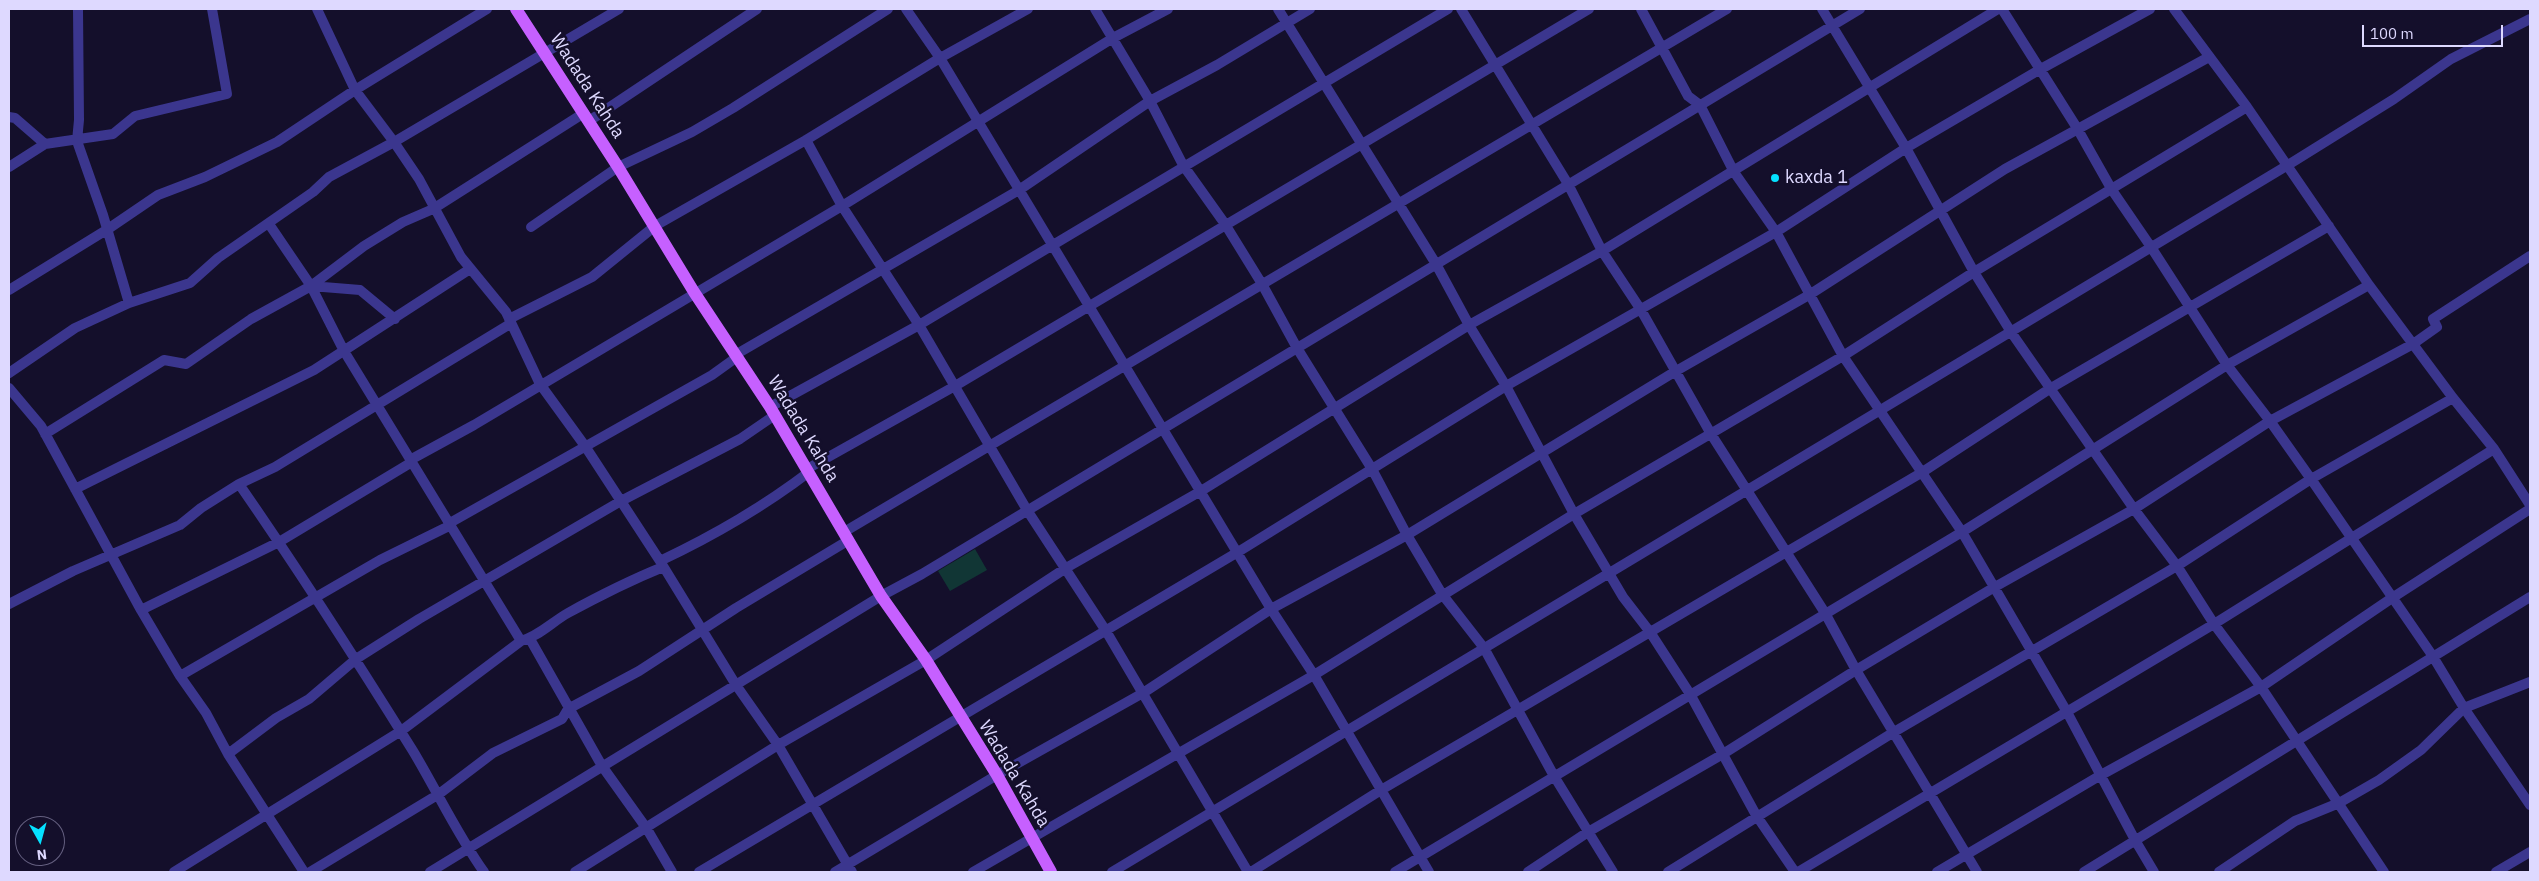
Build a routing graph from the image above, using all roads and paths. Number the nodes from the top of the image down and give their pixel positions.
1 (78, 9) edge
2 (212, 9) edge
3 (317, 9) edge
4 (487, 9) edge
5 (516, 9) edge
6 (619, 9) edge
7 (757, 9) edge
8 (888, 9) edge
9 (906, 9) edge
10 (1028, 9) edge
11 (1095, 9) edge
12 (1168, 9) edge
13 (1278, 9) edge
14 (1310, 9) edge
15 (1448, 9) edge
16 (1461, 9) edge
17 (1589, 9) edge
18 (1642, 9) edge
19 (1727, 9) edge
20 (1822, 9) edge
21 (1860, 9) edge
22 (2000, 9) edge
23 (2150, 9) edge
24 (2174, 9) edge
25 (2530, 19) edge
26 (1287, 23) junction
27 (1832, 25) junction
28 (1113, 38) junction
29 (1662, 47) junction
30 (545, 54) junction
31 (2209, 57) junction
32 (940, 58) junction
33 (1493, 65) junction
34 (2039, 70) junction
35 (1324, 84) junction
36 (1869, 86) junction
37 (354, 90) junction
38 (1150, 101) junction
39 (1700, 105) junction
40 (2247, 107) junction
41 (9, 117) edge
42 (587, 117) junction
43 (978, 121) junction
44 (1530, 125) junction
45 (2077, 128) junction
46 (806, 140) junction
47 (77, 141) junction
48 (394, 142) junction
49 (1362, 143) junction
50 (45, 144) junction
51 (1906, 148) junction
52 (1183, 165) junction
53 (2288, 165) junction
54 (618, 167) junction
55 (9, 168) edge
56 (1734, 172) junction
57 (1568, 184) junction
58 (1019, 190) junction
59 (2112, 190) junction
60 (1398, 203) junction
61 (842, 206) junction
62 (433, 209) junction
63 (1941, 212) junction
64 (269, 224) junction
65 (1225, 224) junction
66 (655, 226) junction
67 (2329, 226) junction
68 (531, 227) dead end
69 (108, 229) junction
70 (1776, 232) junction
71 (1053, 244) junction
72 (2151, 247) junction
73 (1602, 251) junction
74 (2530, 256) edge
75 (1436, 264) junction
76 (470, 269) junction
77 (885, 270) junction
78 (1974, 272) junction
79 (1262, 284) junction
80 (2369, 285) junction
81 (311, 286) junction
82 (9, 290) edge
83 (694, 292) junction
84 (1809, 295) junction
85 (129, 303) junction
86 (1088, 306) junction
87 (2188, 308) junction
88 (1641, 310) junction
89 (395, 319) junction
90 (509, 321) junction
91 (919, 325) junction
92 (1469, 326) junction
93 (2011, 332) junction
94 (2413, 344) junction
95 (1297, 348) junction
96 (344, 351) junction
97 (736, 356) junction
98 (1843, 356) junction
99 (2226, 365) junction
100 (1124, 366) junction
101 (1676, 371) junction
102 (9, 373) edge
103 (540, 384) junction
104 (955, 386) junction
105 (1506, 386) junction
106 (9, 388) edge
107 (2051, 388) junction
108 (2453, 398) junction
109 (378, 404) junction
110 (1335, 406) junction
111 (773, 411) junction
112 (1879, 411) junction
113 (2270, 421) junction
114 (1163, 429) junction
115 (45, 434) junction
116 (1711, 434) junction
117 (585, 446) junction
118 (988, 446) junction
119 (2094, 449) junction
120 (2494, 449) junction
121 (1541, 452) junction
122 (411, 461) junction
123 (1372, 469) junction
124 (808, 470) junction
125 (1921, 473) junction
126 (2311, 479) junction
127 (239, 484) junction
128 (75, 489) junction
129 (1200, 490) junction
130 (1747, 490) junction
131 (621, 502) junction
132 (2530, 505) edge
133 (2134, 509) junction
134 (2530, 509) edge
135 (1027, 510) junction
136 (1574, 514) junction
137 (449, 525) junction
138 (1962, 532) junction
139 (1407, 535) junction
140 (847, 536) junction
141 (2350, 538) junction
142 (279, 542) junction
143 (1238, 552) junction
144 (1787, 552) junction
145 (111, 554) junction
146 (662, 564) junction
147 (2177, 566) junction
148 (1066, 568) junction
149 (1610, 572) junction
150 (483, 580) junction
151 (1993, 588) junction
152 (1442, 594) junction
153 (881, 596) junction
154 (2530, 597) edge
155 (317, 598) junction
156 (2392, 598) junction
157 (9, 604) edge
158 (1271, 609) junction
159 (141, 610) junction
160 (1825, 613) junction
161 (2214, 624) junction
162 (703, 630) junction
163 (1106, 631) junction
164 (1650, 632) junction
165 (526, 640) junction
166 (1484, 648) junction
167 (2031, 653) junction
168 (2432, 655) junction
169 (356, 659) junction
170 (926, 660) junction
171 (1856, 670) junction
172 (1314, 675) junction
173 (180, 676) junction
174 (2530, 682) edge
175 (736, 685) junction
176 (2261, 687) junction
177 (1143, 693) junction
178 (1690, 694) junction
179 (2464, 708) junction
180 (568, 709) junction
181 (1519, 711) junction
182 (2068, 712) junction
183 (960, 717) junction
184 (401, 732) junction
185 (1346, 732) junction
186 (1894, 732) junction
187 (2296, 741) junction
188 (778, 745) junction
189 (228, 754) junction
190 (1178, 754) junction
191 (1723, 754) junction
192 (602, 766) junction
193 (997, 775) junction
194 (2101, 775) junction
195 (1554, 776) junction
196 (1381, 790) junction
197 (1930, 791) junction
198 (439, 794) junction
199 (2339, 803) junction
200 (812, 804) junction
201 (2530, 805) edge
202 (1212, 812) junction
203 (268, 814) junction
204 (1756, 815) junction
205 (647, 829) junction
206 (1588, 832) junction
207 (1031, 838) junction
208 (2135, 840) junction
209 (468, 849) junction
210 (2530, 852) edge
211 (1966, 854) junction
212 (1420, 857) junction
213 (850, 868) edge
214 (174, 872) edge
215 (304, 872) edge
216 (310, 872) edge
217 (430, 872) edge
218 (484, 872) edge
219 (575, 872) edge
220 (672, 872) edge
221 (699, 872) edge
222 (835, 872) edge
223 (973, 872) edge
224 (1051, 872) edge
225 (1112, 872) edge
226 (1249, 872) edge
227 (1395, 872) edge
228 (1430, 872) edge
229 (1528, 872) edge
230 (1612, 872) edge
231 (1668, 872) edge
232 (1796, 872) edge
233 (1937, 872) edge
234 (1977, 872) edge
235 (2084, 872) edge
236 (2154, 872) edge
237 (2219, 872) edge
238 (2384, 872) edge
239 (2496, 872) edge

1 - 47 street
2 - 47 street
3 - 37 street
4 - 37 street
5 - 30 main road, Wadada Kahda
6 - 30 street
7 - 42 street
8 - 54 street
9 - 32 street
10 - 32 street
11 - 28 street
12 - 28 street
13 - 26 street
14 - 26 street
15 - 35 street
16 - 33 street
17 - 33 street
18 - 29 street
19 - 29 street
20 - 27 street
21 - 27 street
22 - 34 street
22 - 36 street
23 - 34 street
24 - 31 street
25 - 53 street
26 - 35 street
26 - 38 street
27 - 36 street
27 - 39 street
28 - 38 street
28 - 43 street
29 - 39 street
29 - 44 street
30 - 42 main road, Wadada Kahda
30 - 48 street
31 - 40 street
31 - 45 street
32 - 43 street
32 - 46 street
33 - 44 street
33 - 49 street
34 - 45 street
34 - 51 street
35 - 49 street
35 - 52 street
36 - 51 street
36 - 56 street
37 - 48 street
37 - 69 street
38 - 52 street
38 - 58 street
39 - 56 street
39 - 57 street
40 - 53 street
40 - 59 street
41 - 50 street
42 - 54 main road, Wadada Kahda
42 - 62 street
43 - 58 street
43 - 61 street
44 - 57 street
44 - 60 street
45 - 59 street
45 - 63 street
46 - 61 street
46 - 66 street
47 - 50 street
47 - 69 street
48 - 62 street
48 - 64 street
49 - 60 street
49 - 65 street
50 - 55 street
51 - 63 street
51 - 70 street
52 - 65 street
52 - 71 street
53 - 67 street
53 - 72 street
54 - 66 main road, Wadada Kahda
54 - 68 street
56 - 70 street
56 - 73 street
57 - 73 street
57 - 75 street
58 - 71 street
58 - 77 street
59 - 72 street
59 - 78 street
60 - 75 street
60 - 79 street
61 - 77 street
61 - 83 street
62 - 76 street
62 - 81 street
63 - 78 street
63 - 84 street
64 - 81 street
64 - 85 street
65 - 79 street
65 - 86 street
66 - 83 main road, Wadada Kahda
66 - 90 street
67 - 80 street
67 - 87 street
69 - 82 street
69 - 85 street
70 - 84 street
70 - 88 street
71 - 86 street
71 - 91 street
72 - 87 street
72 - 93 street
73 - 88 street
73 - 92 street
74 - 94 street
75 - 92 street
75 - 95 street
76 - 89 street
76 - 90 street
77 - 91 street
77 - 97 street
78 - 93 street
78 - 98 street
79 - 95 street
79 - 100 street
80 - 94 street
80 - 99 street
81 - 89 street
81 - 96 street
81 - 115 street
83 - 97 main road, Wadada Kahda
83 - 103 street
84 - 98 street
84 - 101 street
85 - 102 street
86 - 100 street
86 - 104 street
87 - 99 street
87 - 107 street
88 - 101 street
88 - 105 street
89 - 96 street
90 - 103 street
90 - 109 street
91 - 104 street
91 - 111 street
92 - 105 street
92 - 110 street
93 - 107 street
93 - 112 street
94 - 108 street
94 - 113 street
95 - 110 street
95 - 114 street
96 - 109 street
96 - 128 street
97 - 111 main road, Wadada Kahda
97 - 117 street
98 - 112 street
98 - 116 street
99 - 113 street
99 - 119 street
100 - 114 street
100 - 118 street
101 - 116 street
101 - 121 street
103 - 117 street
103 - 122 street
104 - 118 street
104 - 124 street
105 - 121 street
105 - 123 street
106 - 115 street
107 - 119 street
107 - 125 street
108 - 120 street
108 - 126 street
109 - 122 street
109 - 127 street
110 - 123 street
110 - 129 street
111 - 124 main road, Wadada Kahda
111 - 131 street
112 - 125 street
112 - 130 street
113 - 126 street
113 - 133 street
114 - 129 street
114 - 135 street
115 - 128 street
116 - 130 street
116 - 136 street
117 - 131 street
117 - 137 street
118 - 135 street
118 - 140 street
119 - 133 street
119 - 138 street
120 - 132 street
120 - 141 street
121 - 136 street
121 - 139 street
122 - 137 street
122 - 142 street
123 - 139 street
123 - 143 street
124 - 140 main road, Wadada Kahda
124 - 146 street
125 - 138 street
125 - 144 street
126 - 141 street
126 - 147 street
127 - 142 street
127 - 145 street
128 - 145 street
129 - 143 street
129 - 148 street
130 - 144 street
130 - 149 street
131 - 146 street
131 - 150 street
133 - 147 street
133 - 151 street
134 - 156 street
135 - 148 street
135 - 153 street
136 - 149 street
136 - 152 street
137 - 150 street
137 - 155 street
138 - 151 street
138 - 160 street
139 - 152 street
139 - 158 street
140 - 153 main road, Wadada Kahda
140 - 162 street
141 - 156 street
141 - 161 street
142 - 155 street
142 - 159 street
143 - 158 street
143 - 163 street
144 - 160 street
144 - 164 street
145 - 157 street
145 - 159 street
146 - 162 street
146 - 165 street
147 - 161 street
147 - 167 street
148 - 163 street
148 - 170 street
149 - 164 street
149 - 166 street
150 - 165 street
150 - 169 street
151 - 167 street
151 - 171 street
152 - 166 street
152 - 172 street
153 - 170 main road, Wadada Kahda
153 - 175 street
154 - 168 street
155 - 169 street
155 - 173 street
156 - 168 street
156 - 176 street
158 - 172 street
158 - 177 street
159 - 173 street
160 - 171 street
160 - 178 street
161 - 176 street
161 - 182 street
162 - 175 street
162 - 180 street
163 - 177 street
163 - 183 street
164 - 178 street
164 - 181 street
165 - 180 street
165 - 184 street
166 - 181 street
166 - 185 street
167 - 182 street
167 - 186 street
168 - 179 street
168 - 187 street
169 - 184 street
169 - 189 street
170 - 183 main road, Wadada Kahda
170 - 188 street
171 - 186 street
171 - 191 street
172 - 185 street
172 - 190 street
173 - 189 street
174 - 179 street
175 - 188 street
175 - 192 street
176 - 187 street
176 - 194 street
177 - 190 street
177 - 193 street
178 - 191 street
178 - 195 street
179 - 199 street
179 - 201 street
180 - 192 street
180 - 198 street
181 - 195 street
181 - 196 street
182 - 194 street
182 - 197 street
183 - 193 main road, Wadada Kahda
183 - 200 street
184 - 198 street
184 - 203 street
185 - 196 street
185 - 202 street
186 - 197 street
186 - 204 street
187 - 199 street
187 - 208 street
188 - 200 street
188 - 205 street
189 - 203 street
190 - 202 street
190 - 207 street
191 - 204 street
191 - 206 street
192 - 205 street
192 - 209 street
193 - 207 main road, Wadada Kahda
193 - 213 street
194 - 208 street
194 - 211 street
195 - 206 street
195 - 212 street
196 - 212 street
196 - 226 street
197 - 211 street
197 - 232 street
198 - 209 street
198 - 216 street
199 - 237 street
199 - 238 street
200 - 213 street
200 - 221 street
202 - 225 street
202 - 226 street
203 - 214 street
203 - 215 street
204 - 231 street
204 - 232 street
205 - 219 street
205 - 220 street
206 - 229 street
206 - 230 street
207 - 223 street
207 - 224 main road, Wadada Kahda
208 - 235 street
208 - 236 street
209 - 217 street
209 - 218 street
210 - 239 street
211 - 233 street
211 - 234 street
212 - 227 street
212 - 228 street
213 - 222 street

